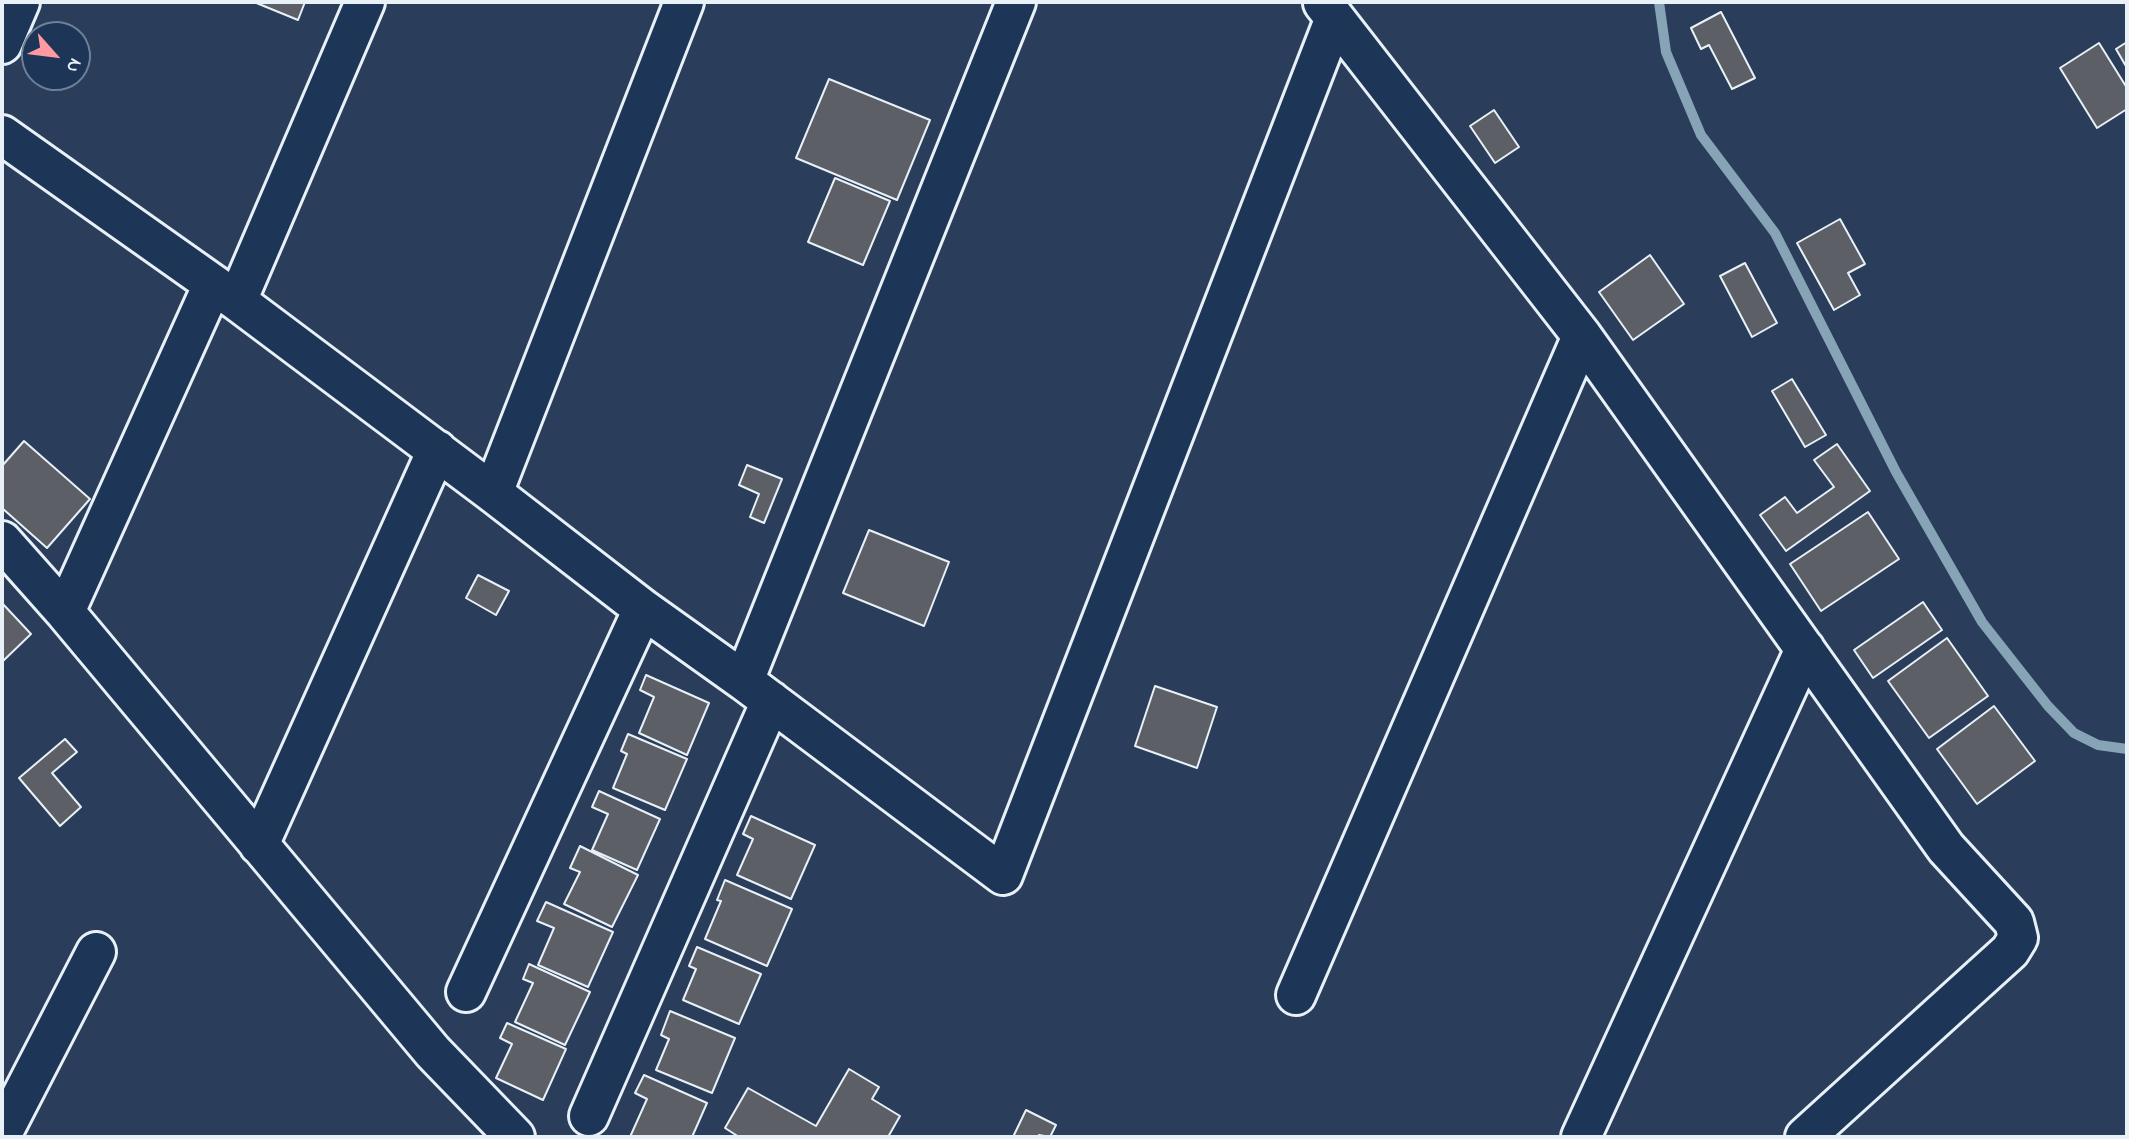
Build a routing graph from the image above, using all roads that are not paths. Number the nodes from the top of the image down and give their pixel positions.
1 (20, 2) edge
2 (365, 2) edge
3 (684, 2) edge
4 (1016, 2) edge
5 (1328, 11) edge
6 (2, 44) edge
7 (2, 135) edge
8 (225, 293) junction
9 (1582, 336) junction
10 (437, 450) junction
11 (493, 493) junction
12 (2, 541) edge
13 (643, 609) junction
14 (65, 612) junction
15 (1805, 649) junction
16 (758, 691) junction
17 (259, 845) junction
18 (96, 951) dead end
19 (466, 992) dead end
20 (1296, 995) dead end
21 (589, 1116) dead end
22 (2, 1133) edge
23 (515, 1137) edge
24 (1581, 1137) edge
25 (1805, 1137) edge

1 - 6 street
2 - 8 street
3 - 11 street
4 - 16 street
5 - 9 street
5 - 16 street
7 - 8 street
8 - 10 street
8 - 14 street
9 - 15 street
9 - 20 street
10 - 11 street
10 - 17 street
11 - 13 street
12 - 14 street
13 - 16 street
13 - 19 street
14 - 17 street
15 - 24 street
15 - 25 street
16 - 21 street
17 - 23 street
18 - 22 street

